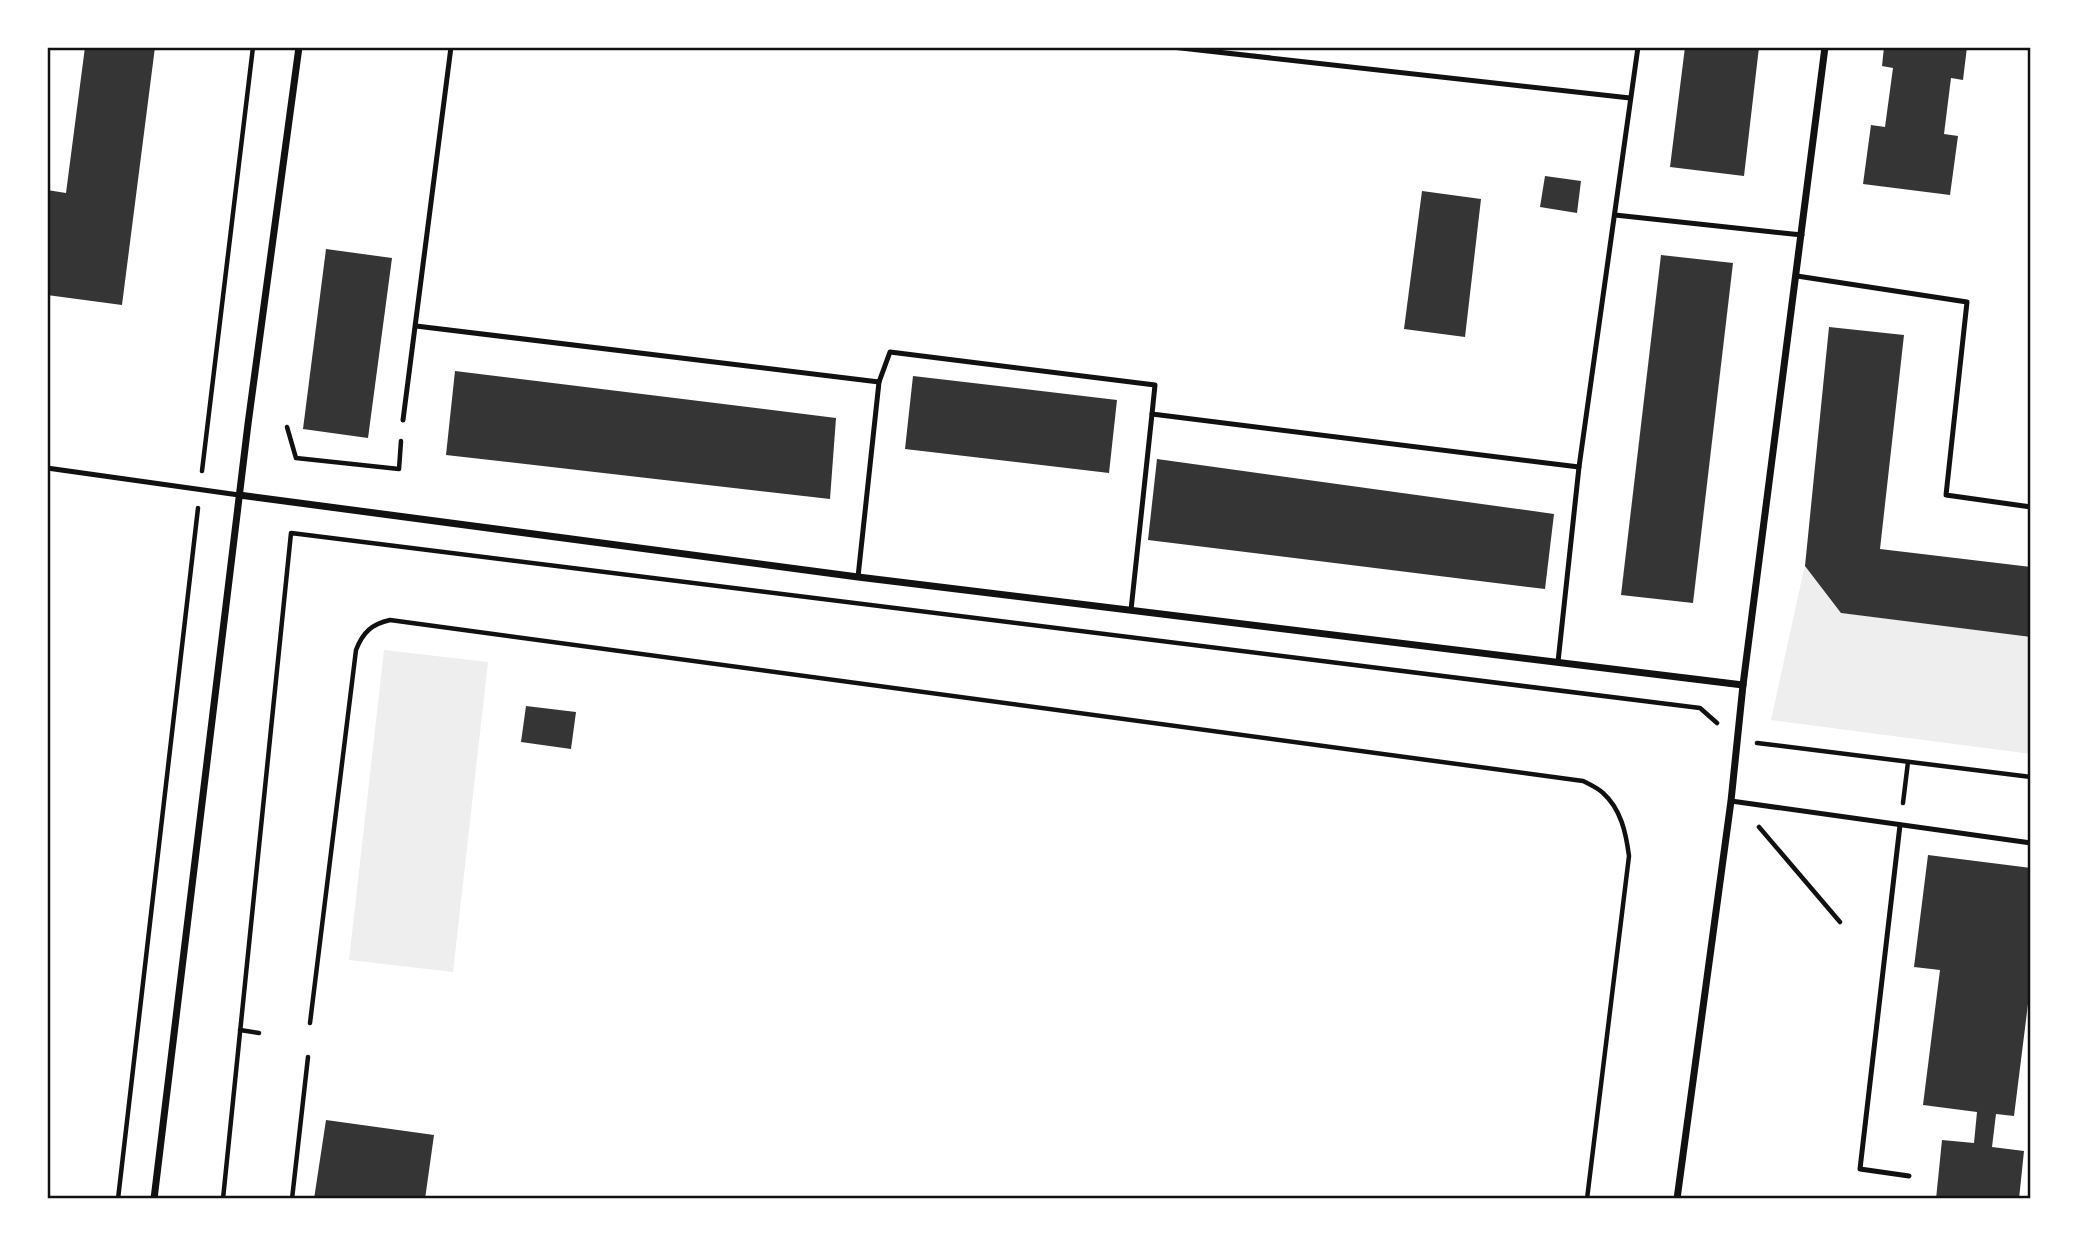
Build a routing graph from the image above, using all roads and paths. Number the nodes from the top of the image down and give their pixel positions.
1 (253, 47) edge
2 (299, 47) edge
3 (451, 47) edge
4 (1172, 47) edge
5 (1638, 47) edge
6 (1825, 47) edge
7 (1210, 49) edge
8 (1630, 98) junction
9 (1615, 215) junction
10 (1802, 235) junction
11 (1797, 276) junction
12 (416, 326) junction
13 (879, 382) junction
14 (1152, 414) junction
15 (403, 420) joint
16 (287, 428) dead end
17 (1579, 467) junction
18 (47, 468) edge
19 (200, 488) junction
20 (239, 495) junction
21 (2031, 507) edge
22 (858, 577) junction
23 (1131, 610) junction
24 (1558, 662) junction
25 (1743, 685) junction
26 (1738, 741) junction
27 (1908, 762) junction
28 (2031, 777) edge
29 (1731, 801) junction
30 (1728, 819) junction
31 (1900, 825) junction
32 (2031, 843) edge
33 (1840, 922) dead end
34 (310, 1023) dead end
35 (240, 1030) junction
36 (259, 1033) dead end
37 (308, 1057) dead end
38 (1909, 1176) dead end
39 (118, 1199) edge
40 (154, 1199) edge
41 (223, 1199) edge
42 (292, 1199) edge
43 (1587, 1199) edge
44 (1677, 1199) edge

1 - 19 path
2 - 20 street
3 - 12 lane
4 - 7 lane
5 - 8 lane
6 - 10 street
7 - 8 lane
8 - 9 lane
9 - 10 lane
9 - 17 lane
10 - 11 street
11 - 21 lane
11 - 25 street
12 - 13 lane
12 - 15 lane
13 - 14 lane
13 - 22 lane
14 - 17 lane
14 - 23 lane
15 - 16 path
17 - 24 lane
18 - 19 lane
19 - 20 lane
19 - 39 path
20 - 22 street
20 - 40 street
22 - 23 street
23 - 24 street
24 - 25 street
25 - 26 street
26 - 27 path
26 - 29 street
26 - 35 path
27 - 28 path
27 - 31 path
29 - 30 street
29 - 31 lane
30 - 33 path
30 - 44 street
31 - 32 lane
31 - 38 lane
34 - 43 path
35 - 36 path
35 - 41 path
37 - 42 path

